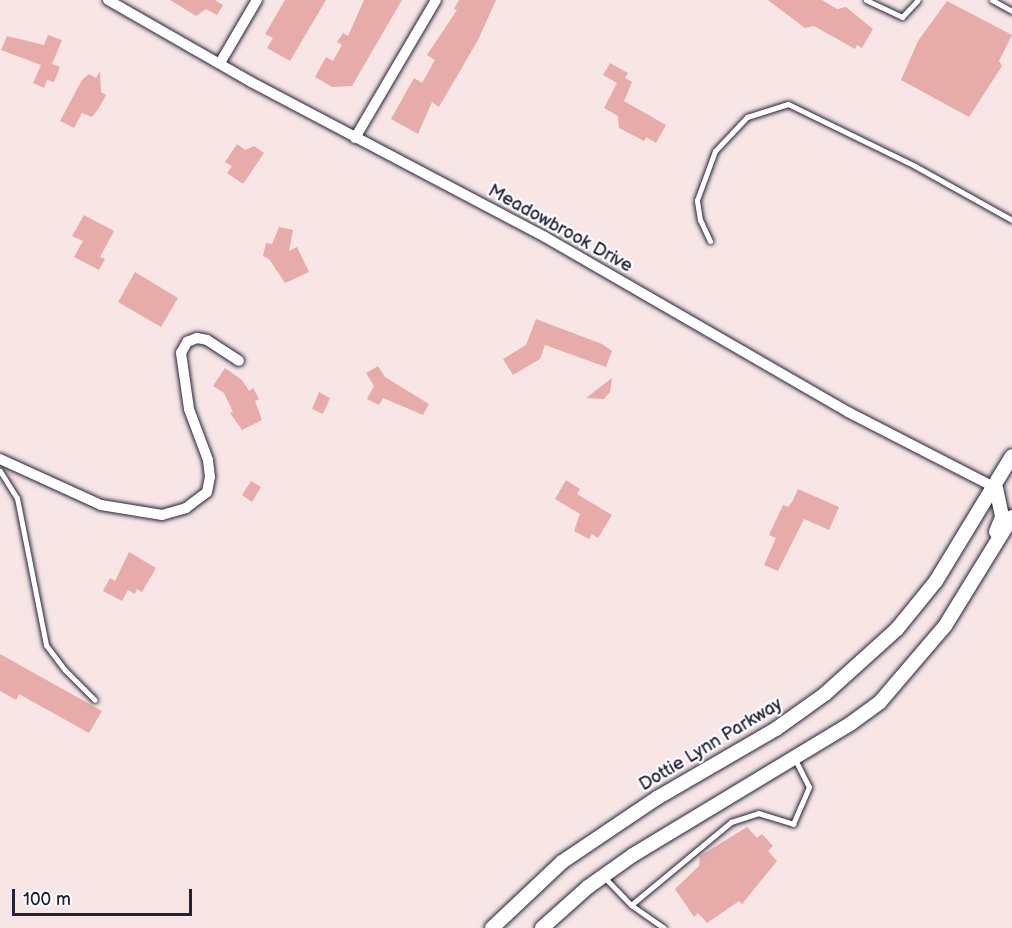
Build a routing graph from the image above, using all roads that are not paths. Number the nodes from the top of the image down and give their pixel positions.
1 (108, 0) edge
2 (257, 0) edge
3 (436, 0) edge
4 (866, 0) edge
5 (918, 0) edge
6 (992, 0) edge
7 (1012, 11) edge
8 (220, 63) junction
9 (355, 138) junction
10 (1012, 220) edge
11 (710, 241) dead end
12 (239, 361) dead end
13 (1012, 456) edge
14 (0, 459) edge
15 (0, 471) edge
16 (996, 488) junction
17 (1012, 517) edge
18 (965, 598) junction
19 (95, 700) dead end
20 (795, 758) junction
21 (603, 876) junction
22 (631, 904) junction
23 (492, 928) edge
24 (542, 928) edge
25 (664, 928) edge

1 - 8 street, Meadowbrook Drive
2 - 8 street
3 - 9 street
4 - 5 lane
6 - 7 lane
8 - 9 street, Meadowbrook Drive
9 - 16 street, Meadowbrook Drive
10 - 11 lane
12 - 14 street
13 - 16 main road, Dottie Lynn Parkway
15 - 19 lane
16 - 18 main road
16 - 23 main road, Dottie Lynn Parkway
17 - 18 main road
18 - 20 main road
20 - 21 main road
20 - 22 lane
21 - 22 lane
21 - 24 main road
22 - 25 lane

